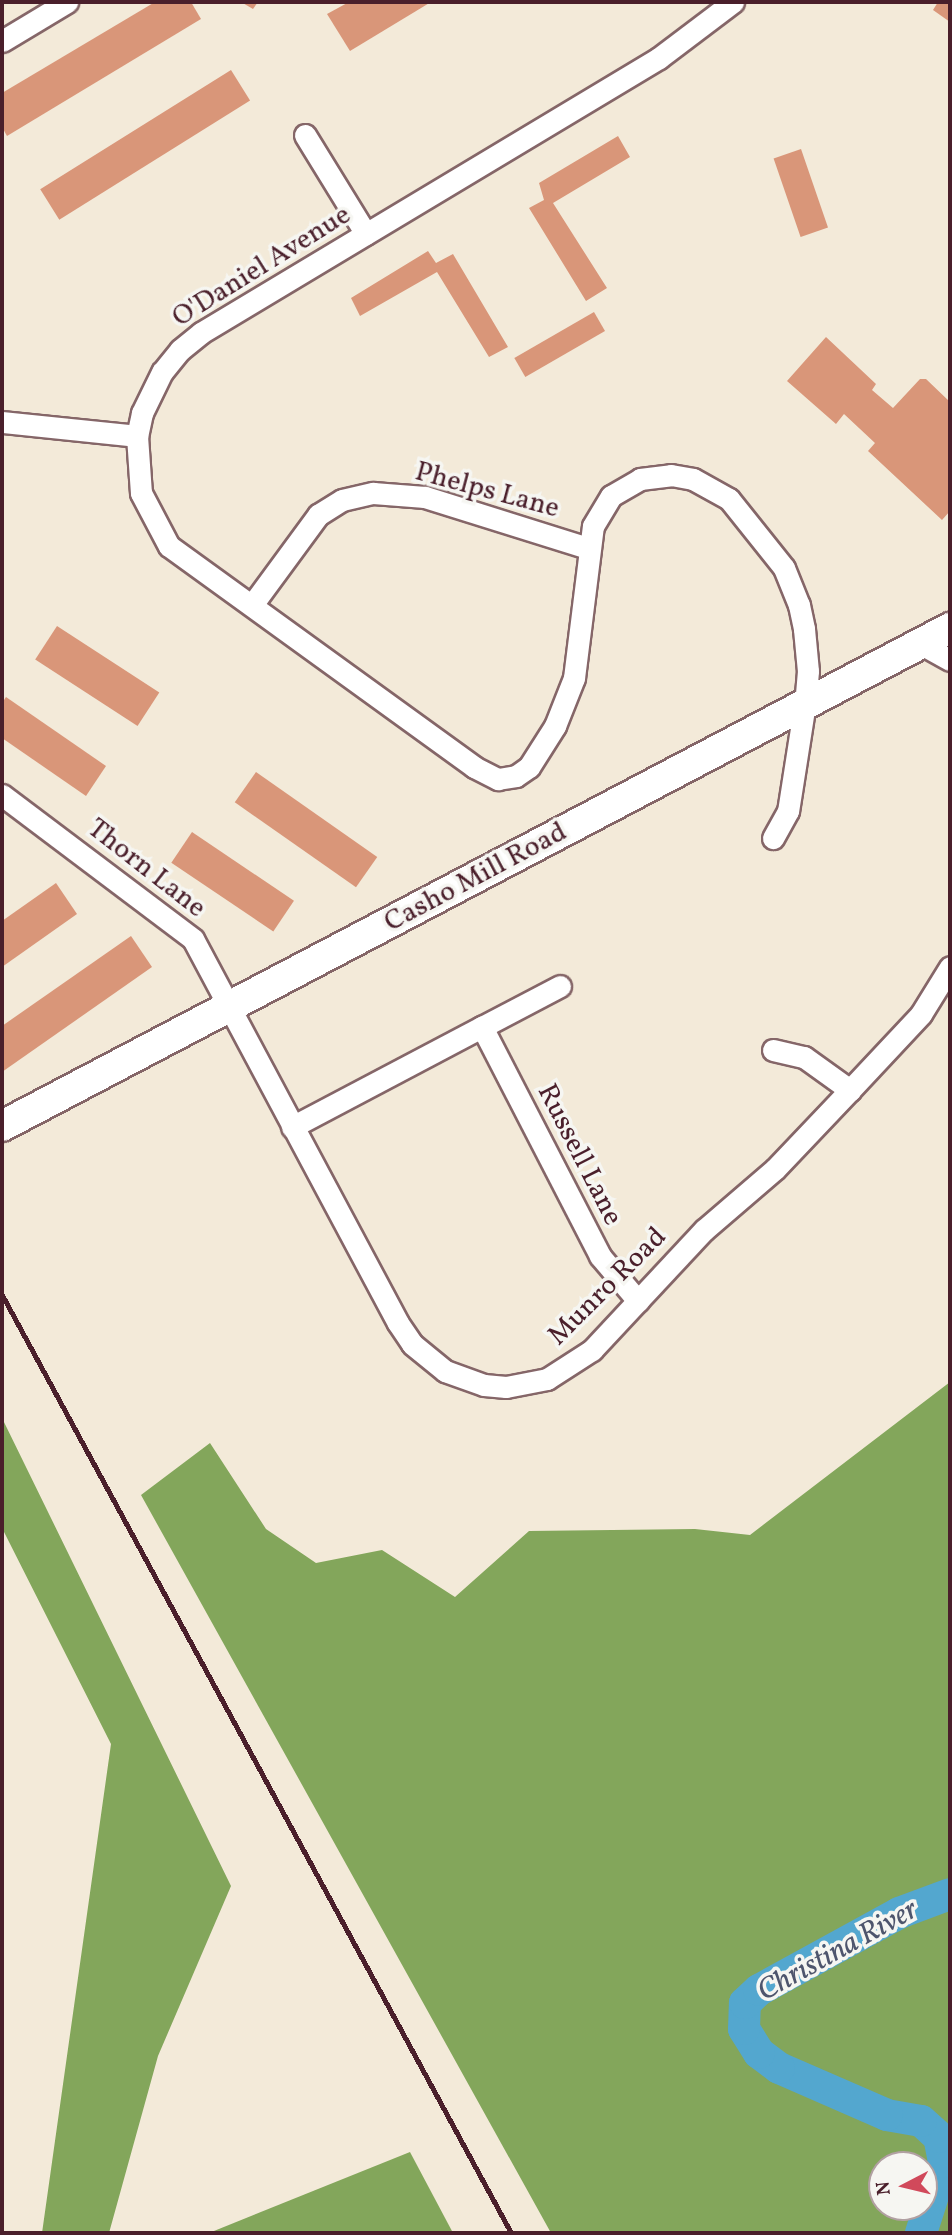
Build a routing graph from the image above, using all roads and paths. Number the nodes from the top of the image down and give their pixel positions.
1 (67, 2) edge
2 (733, 2) edge
3 (2, 41) edge
4 (305, 135) dead end
5 (366, 234) junction
6 (2, 422) edge
7 (137, 436) junction
8 (588, 548) junction
9 (252, 605) junction
10 (950, 628) edge
11 (920, 644) junction
12 (950, 660) edge
13 (805, 704) junction
14 (2, 795) edge
15 (773, 838) dead end
16 (950, 967) edge
17 (560, 986) dead end
18 (229, 1008) junction
19 (482, 1027) junction
20 (773, 1050) dead end
21 (850, 1090) junction
22 (2, 1126) edge
23 (292, 1127) junction
24 (638, 1301) junction

1 - 3 street
2 - 5 street, O'Daniel Avenue
4 - 5 street
5 - 7 street, O'Daniel Avenue
6 - 7 street
7 - 9 street, O'Daniel Avenue
8 - 9 street, Phelps Lane
8 - 9 street, O'Daniel Avenue
8 - 13 street
10 - 11 street, Casho Mill Road
11 - 12 street
11 - 13 street, Casho Mill Road
13 - 15 street
13 - 18 street, Casho Mill Road
14 - 18 street, Thorn Lane
16 - 21 street, Munro Road
17 - 19 street
18 - 22 street, Casho Mill Road
18 - 23 street, Munro Road
19 - 23 street
19 - 24 street, Russell Lane
20 - 21 street
21 - 24 street, Munro Road
23 - 24 street, Munro Road

